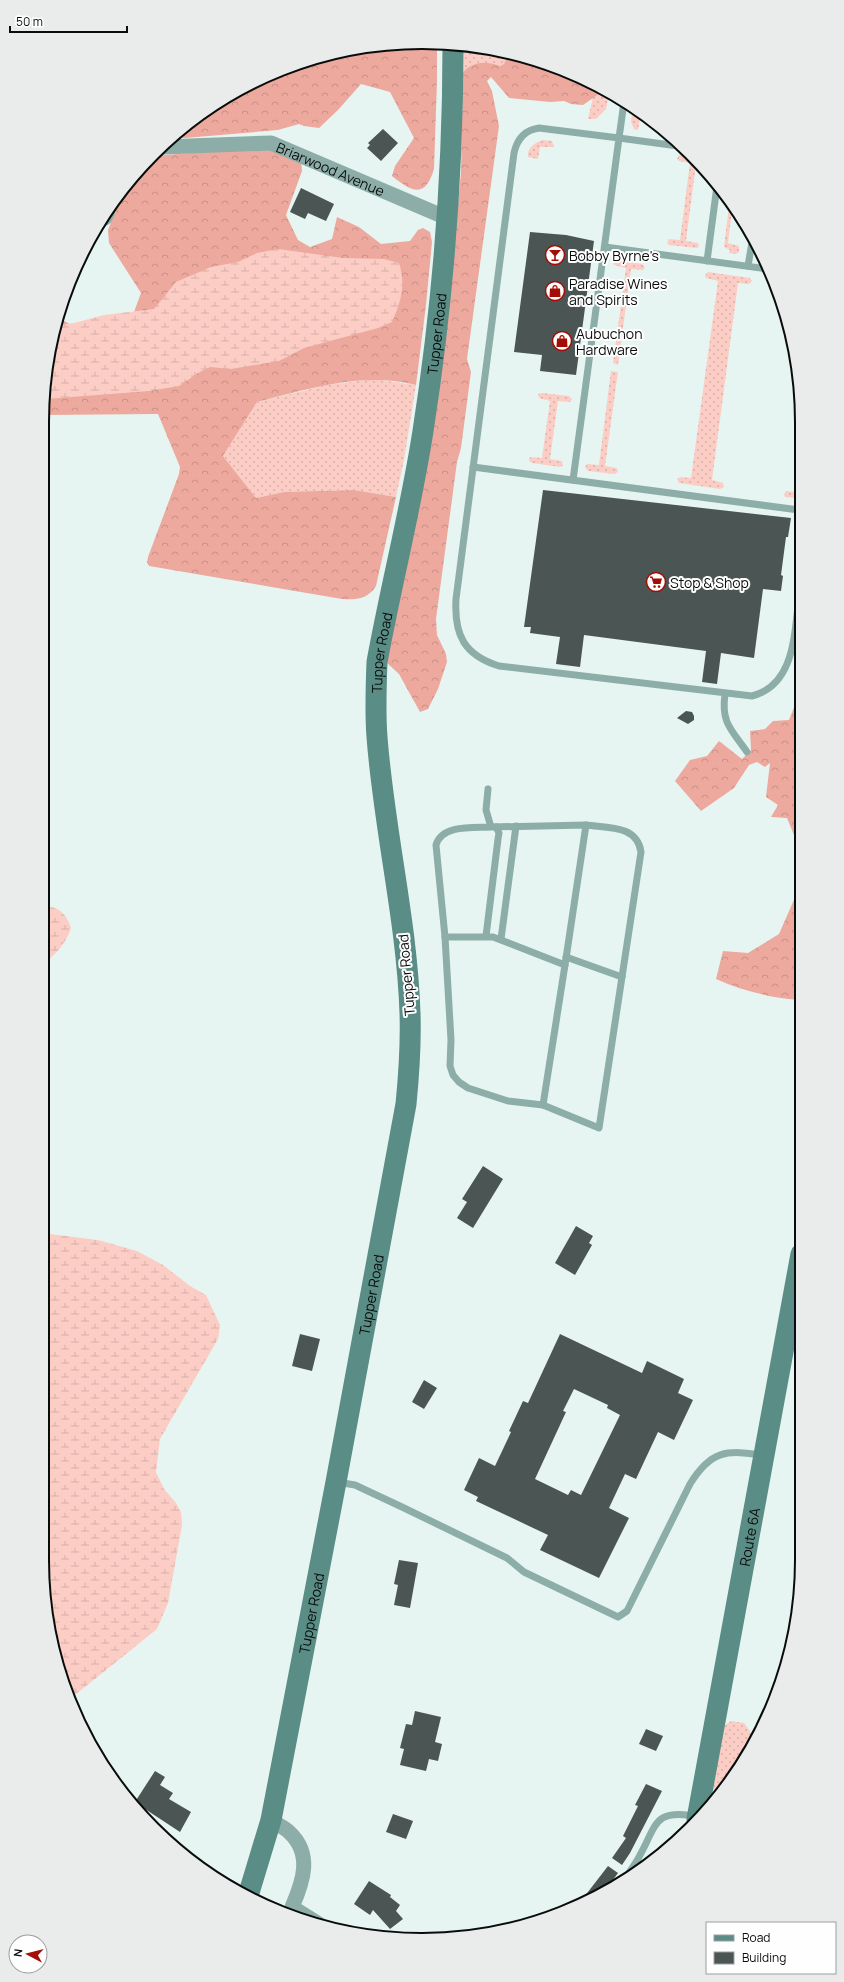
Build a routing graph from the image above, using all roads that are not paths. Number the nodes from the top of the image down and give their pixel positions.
1 (453, 51) edge
2 (623, 108) edge
3 (619, 138) junction
4 (672, 145) edge
5 (171, 147) edge
6 (716, 193) edge
7 (447, 218) junction
8 (604, 247) junction
9 (751, 247) edge
10 (707, 261) junction
11 (748, 266) junction
12 (762, 268) edge
13 (473, 467) junction
14 (573, 480) junction
15 (795, 509) edge
16 (795, 625) edge
17 (725, 694) junction
18 (747, 752) dead end
19 (488, 789) dead end
20 (586, 825) junction
21 (516, 826) junction
22 (494, 827) junction
23 (486, 936) junction
24 (446, 937) junction
25 (501, 939) junction
26 (566, 957) junction
27 (565, 965) junction
28 (622, 977) junction
29 (543, 1105) junction
30 (795, 1286) edge
31 (763, 1455) junction
32 (336, 1482) junction
33 (700, 1809) edge
34 (692, 1817) edge
35 (270, 1820) junction
36 (631, 1868) edge
37 (249, 1891) edge
38 (291, 1909) edge

1 - 7 main road, Tupper Road
2 - 3 lane
3 - 4 lane
3 - 8 lane
3 - 13 lane
5 - 7 street, Briarwood Avenue
6 - 10 lane
7 - 32 main road, Tupper Road
8 - 10 lane
8 - 14 lane
9 - 11 lane
10 - 11 lane
11 - 12 lane
13 - 14 lane
13 - 17 lane
14 - 15 lane
16 - 17 lane
17 - 18 lane
19 - 22 lane
20 - 21 lane
20 - 26 lane
20 - 28 lane
21 - 22 lane
21 - 25 lane
22 - 23 lane
22 - 24 lane
23 - 24 lane
23 - 25 lane
24 - 29 lane
25 - 27 lane
26 - 27 lane
26 - 28 lane
27 - 29 lane
28 - 29 lane
30 - 31 main road, Route 6A
31 - 32 lane
31 - 33 main road, Route 6A
32 - 35 main road, Tupper Road
34 - 36 lane
35 - 37 main road, Tupper Road
35 - 38 street

